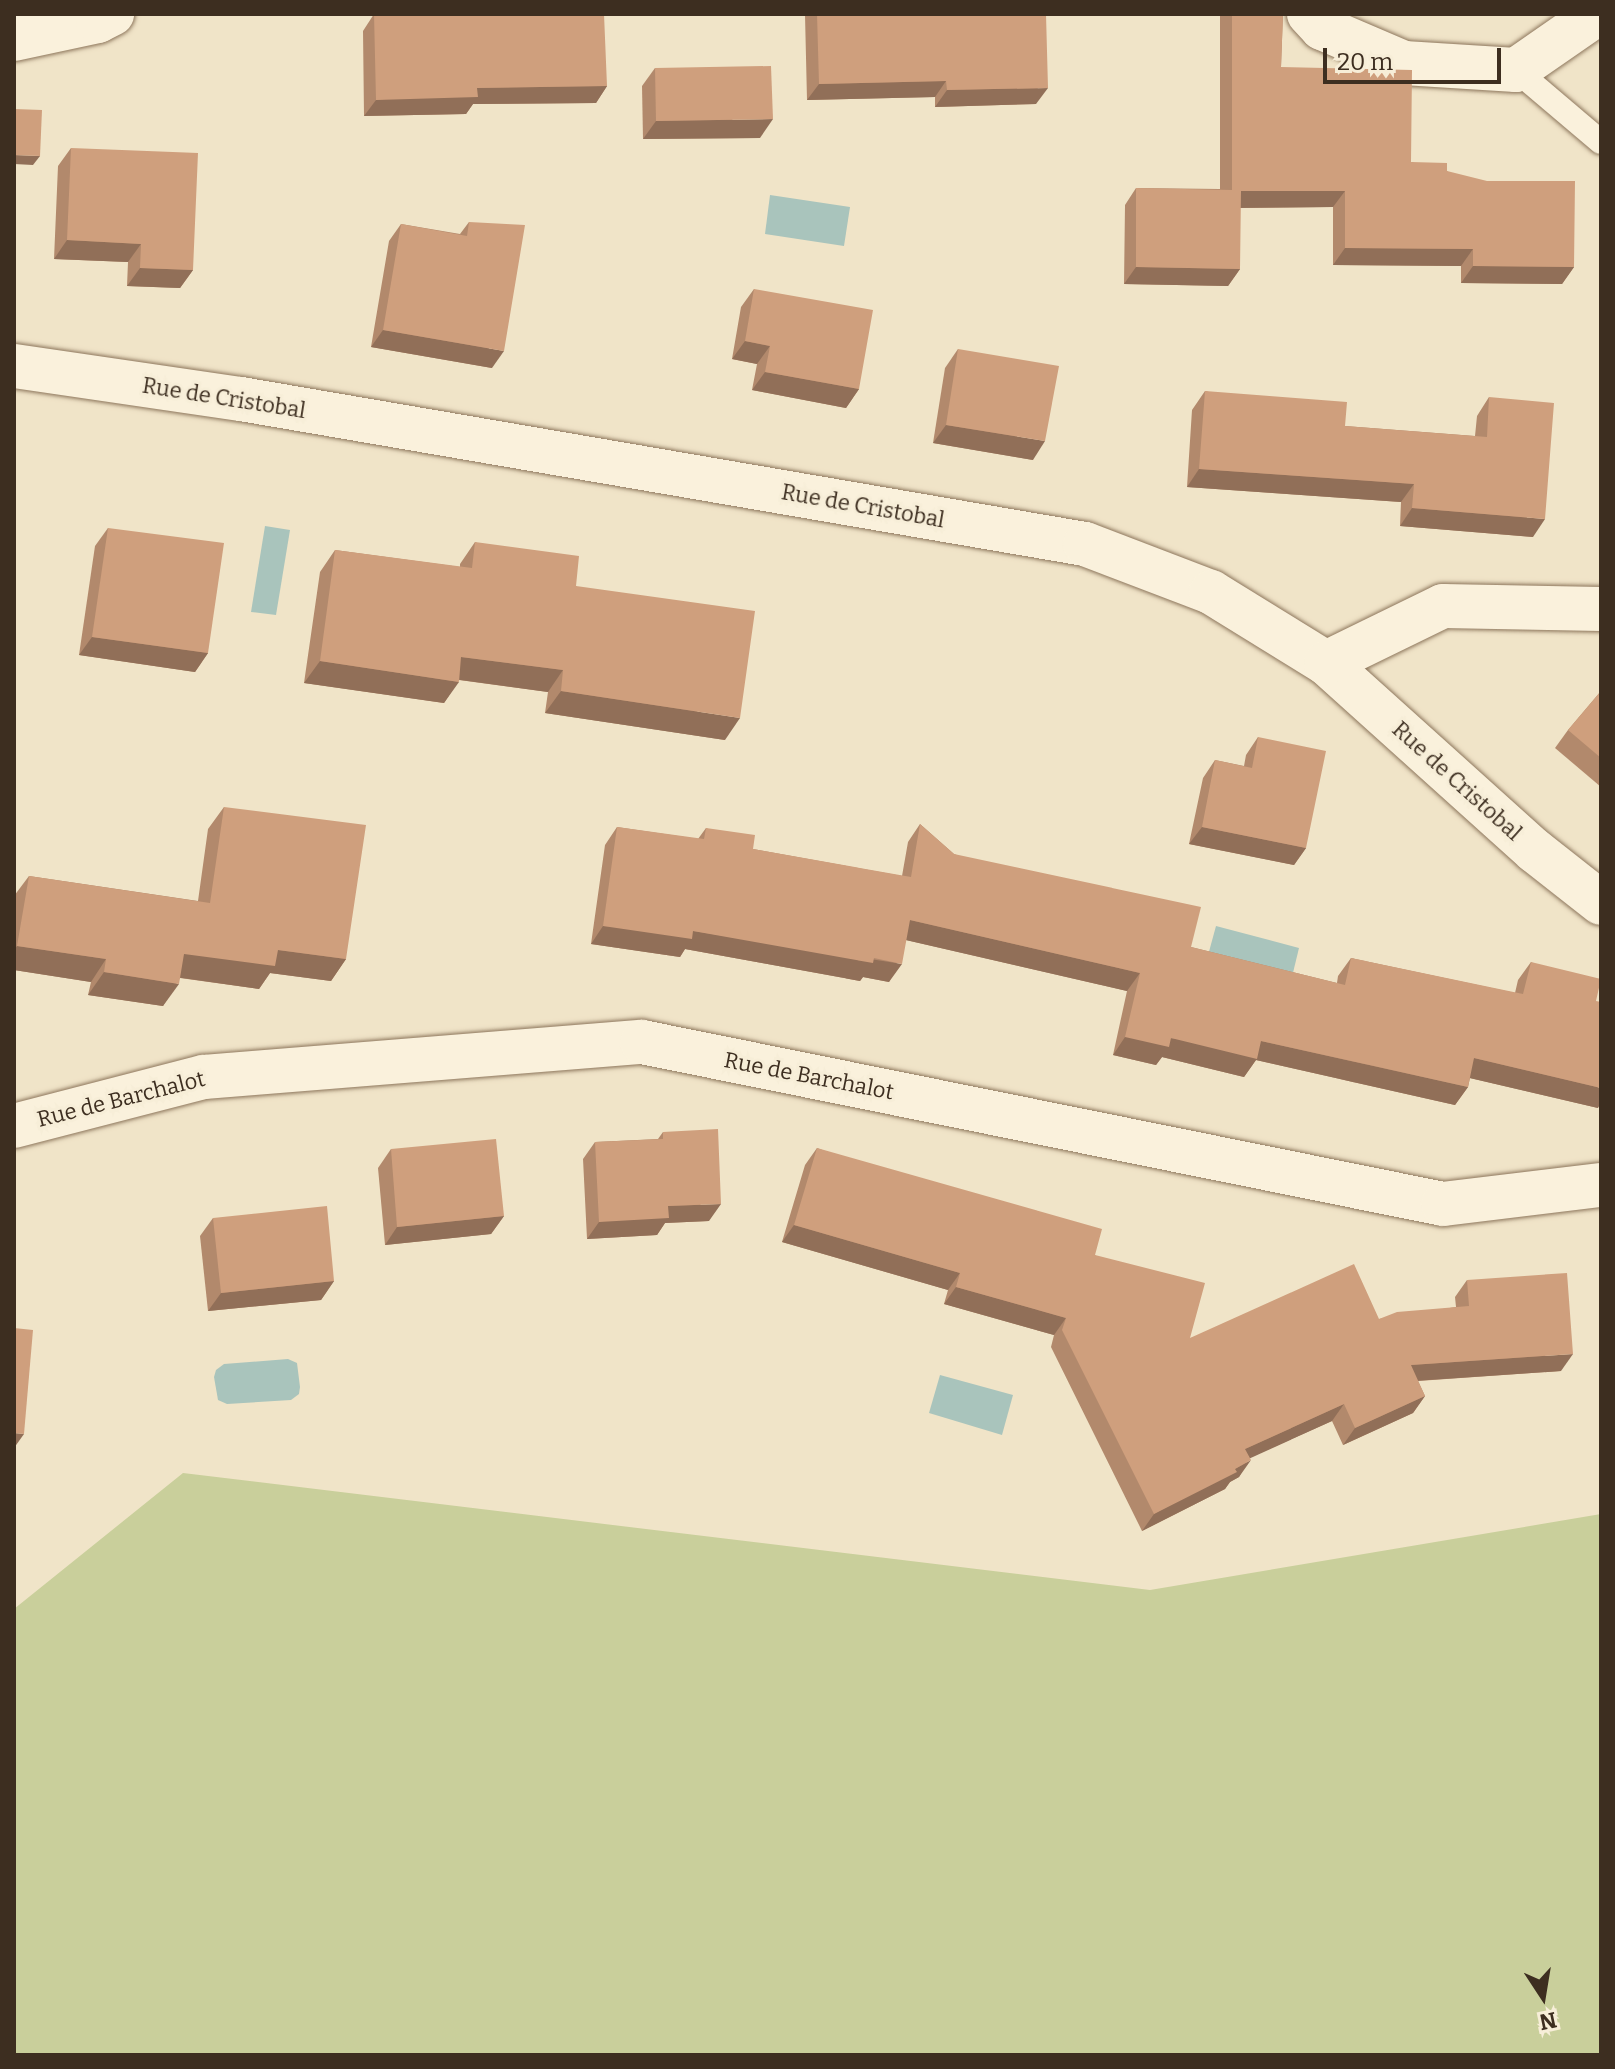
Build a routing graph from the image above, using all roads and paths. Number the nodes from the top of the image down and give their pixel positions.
1 (112, 14) edge
2 (1309, 14) edge
3 (1597, 14) edge
4 (14, 39) edge
5 (1516, 70) junction
6 (1601, 142) edge
7 (14, 366) edge
8 (1601, 609) edge
9 (1326, 663) junction
10 (1601, 903) edge
11 (14, 1126) edge
12 (1601, 1185) edge

1 - 4 street
2 - 5 street
3 - 5 street
5 - 6 lane
7 - 9 street, Rue de Cristobal
8 - 9 street
9 - 10 street, Rue de Cristobal
11 - 12 street, Rue de Barchalot

